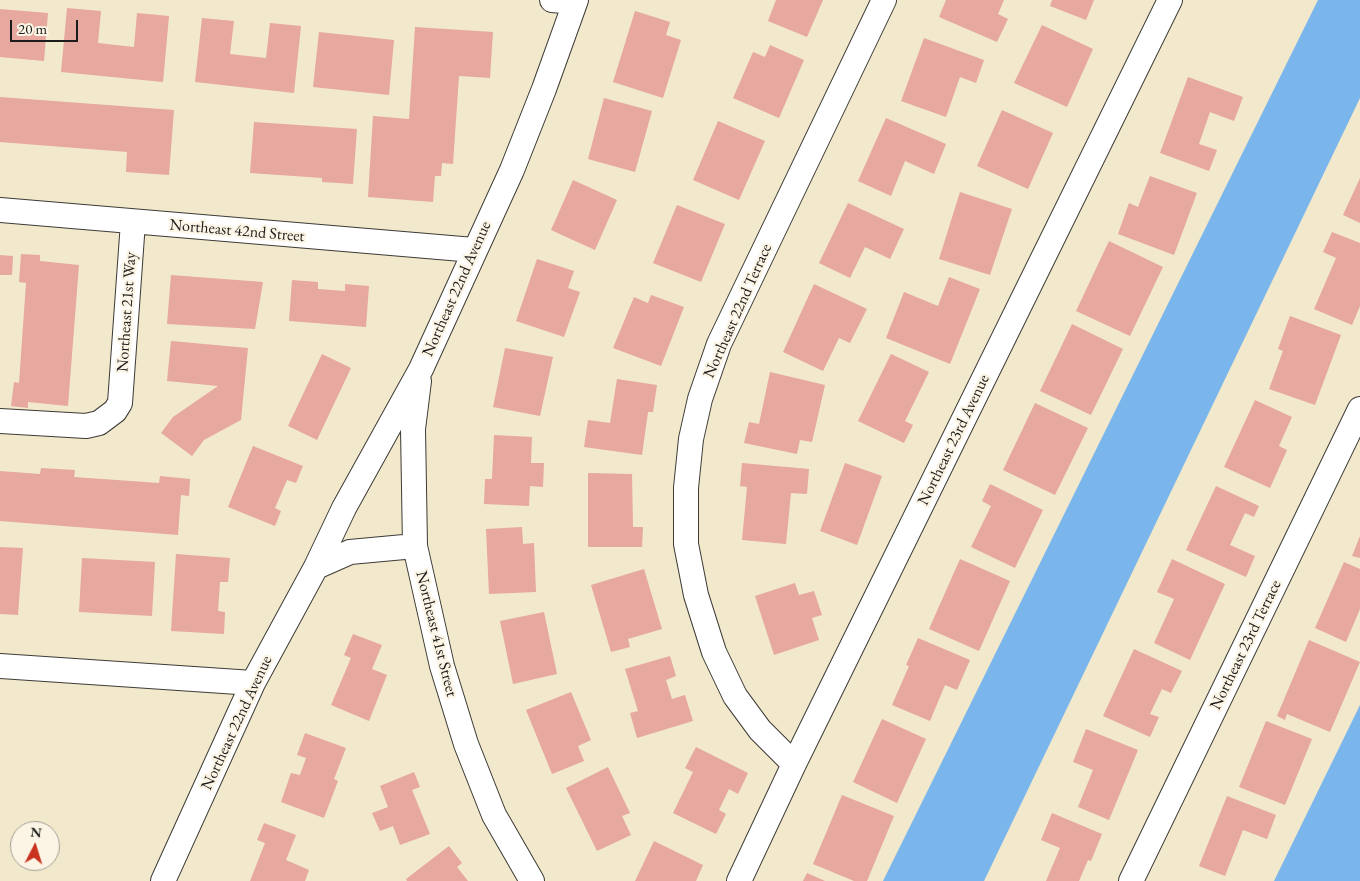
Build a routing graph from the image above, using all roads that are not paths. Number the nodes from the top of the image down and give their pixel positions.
1 (552, 0) edge
2 (884, 0) edge
3 (1170, 0) edge
4 (575, 1) edge
5 (0, 210) edge
6 (134, 222) junction
7 (474, 250) junction
8 (421, 369) junction
9 (1360, 409) edge
10 (0, 421) edge
11 (415, 546) junction
12 (316, 567) junction
13 (0, 666) edge
14 (253, 683) junction
15 (794, 764) junction
16 (163, 881) edge
17 (532, 881) edge
18 (740, 881) edge
19 (1131, 881) edge

1 - 4 street
2 - 15 street, Northeast 22nd Terrace
3 - 15 street, Northeast 23rd Avenue
4 - 7 street, Northeast 22nd Avenue
5 - 6 street, Northeast 42nd Street
6 - 7 street, Northeast 42nd Street
6 - 10 street, Northeast 21st Way
7 - 8 street, Northeast 22nd Avenue
8 - 11 street, Northeast 41st Street
8 - 12 street, Northeast 22nd Avenue
9 - 19 street, Northeast 23rd Terrace
11 - 12 street
11 - 17 street, Northeast 41st Street
12 - 14 street, Northeast 22nd Avenue
13 - 14 street
14 - 16 street, Northeast 22nd Avenue
15 - 18 street, Northeast 23rd Avenue

